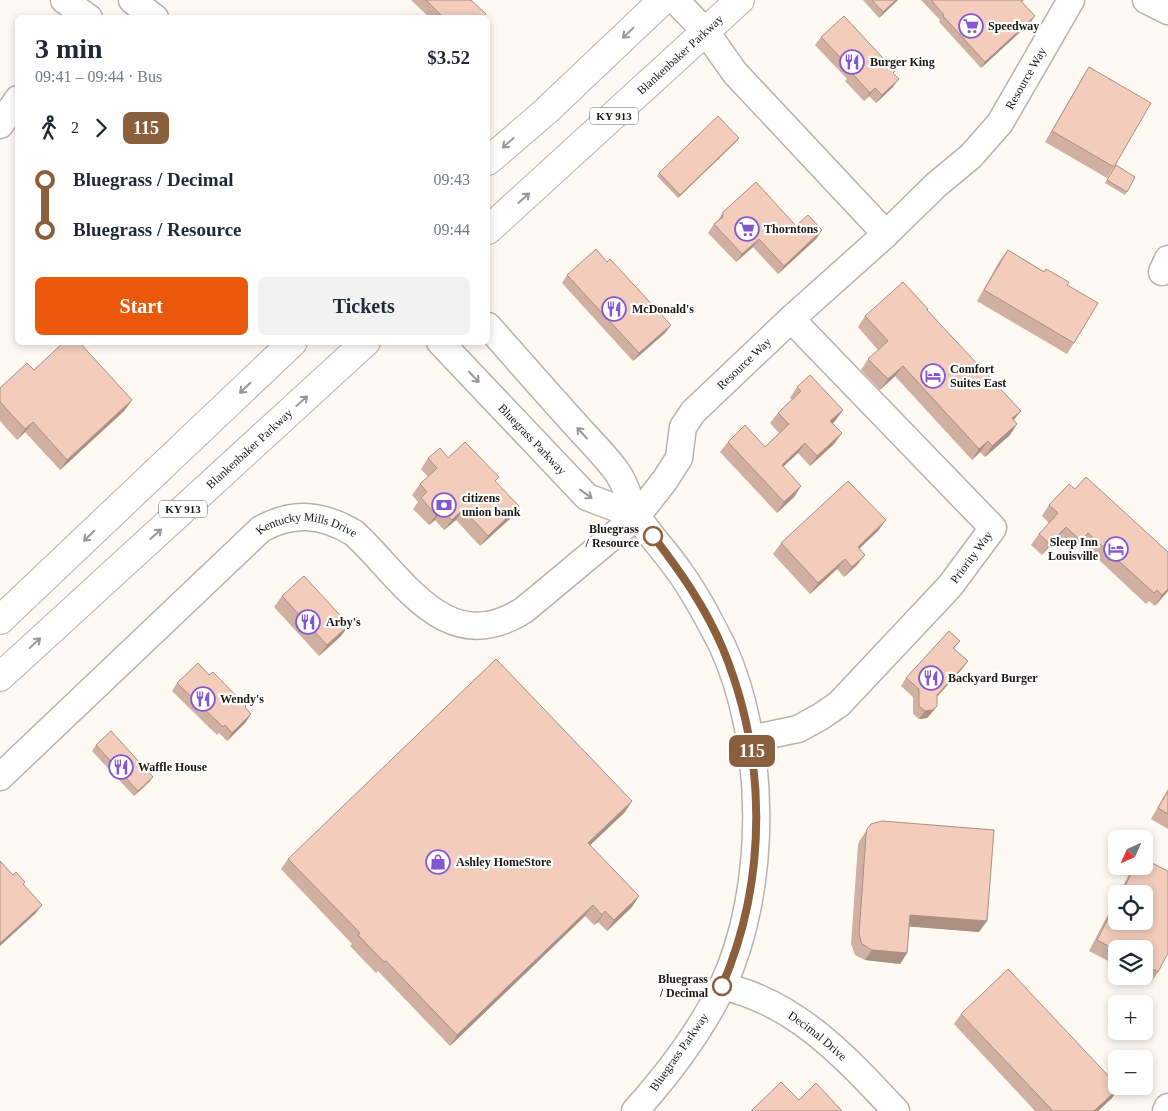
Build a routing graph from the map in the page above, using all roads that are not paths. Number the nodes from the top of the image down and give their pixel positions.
1 (132, 0) edge
2 (663, 0) edge
3 (675, 0) edge
4 (740, 0) edge
5 (1072, 0) edge
6 (1146, 0) edge
7 (1168, 11) edge
8 (151, 15) edge
9 (706, 32) junction
10 (15, 104) edge
11 (0, 125) edge
12 (490, 159) edge
13 (490, 228) edge
14 (886, 234) junction
15 (791, 319) junction
16 (490, 328) edge
17 (290, 345) edge
18 (363, 345) edge
19 (443, 345) edge
20 (637, 516) junction
21 (0, 620) edge
22 (0, 677) edge
23 (750, 739) junction
24 (0, 777) edge
25 (722, 986) junction
26 (1168, 1108) edge
27 (635, 1111) edge
28 (896, 1111) edge
29 (1166, 1111) edge

1 - 8 street
2 -> 12 main road
3 - 9 street
4 - 9 main road, Blankenbaker Parkway / KY 913
5 - 14 street, Resource Way
6 - 7 street
13 -> 9 main road, Blankenbaker Parkway / KY 913
9 - 14 street
10 - 11 street
14 - 15 street, Resource Way
15 - 20 street, Resource Way
15 - 23 street, Priority Way
20 -> 16 street, Bluegrass Parkway
17 -> 21 main road
22 -> 18 main road, Blankenbaker Parkway / KY 913
19 -> 20 street, Bluegrass Parkway
20 - 23 street, Bluegrass Parkway
20 - 24 street, Kentucky Mills Drive
23 - 25 street, Bluegrass Parkway
25 - 27 street, Bluegrass Parkway
25 - 28 street, Decimal Drive
26 - 29 street

